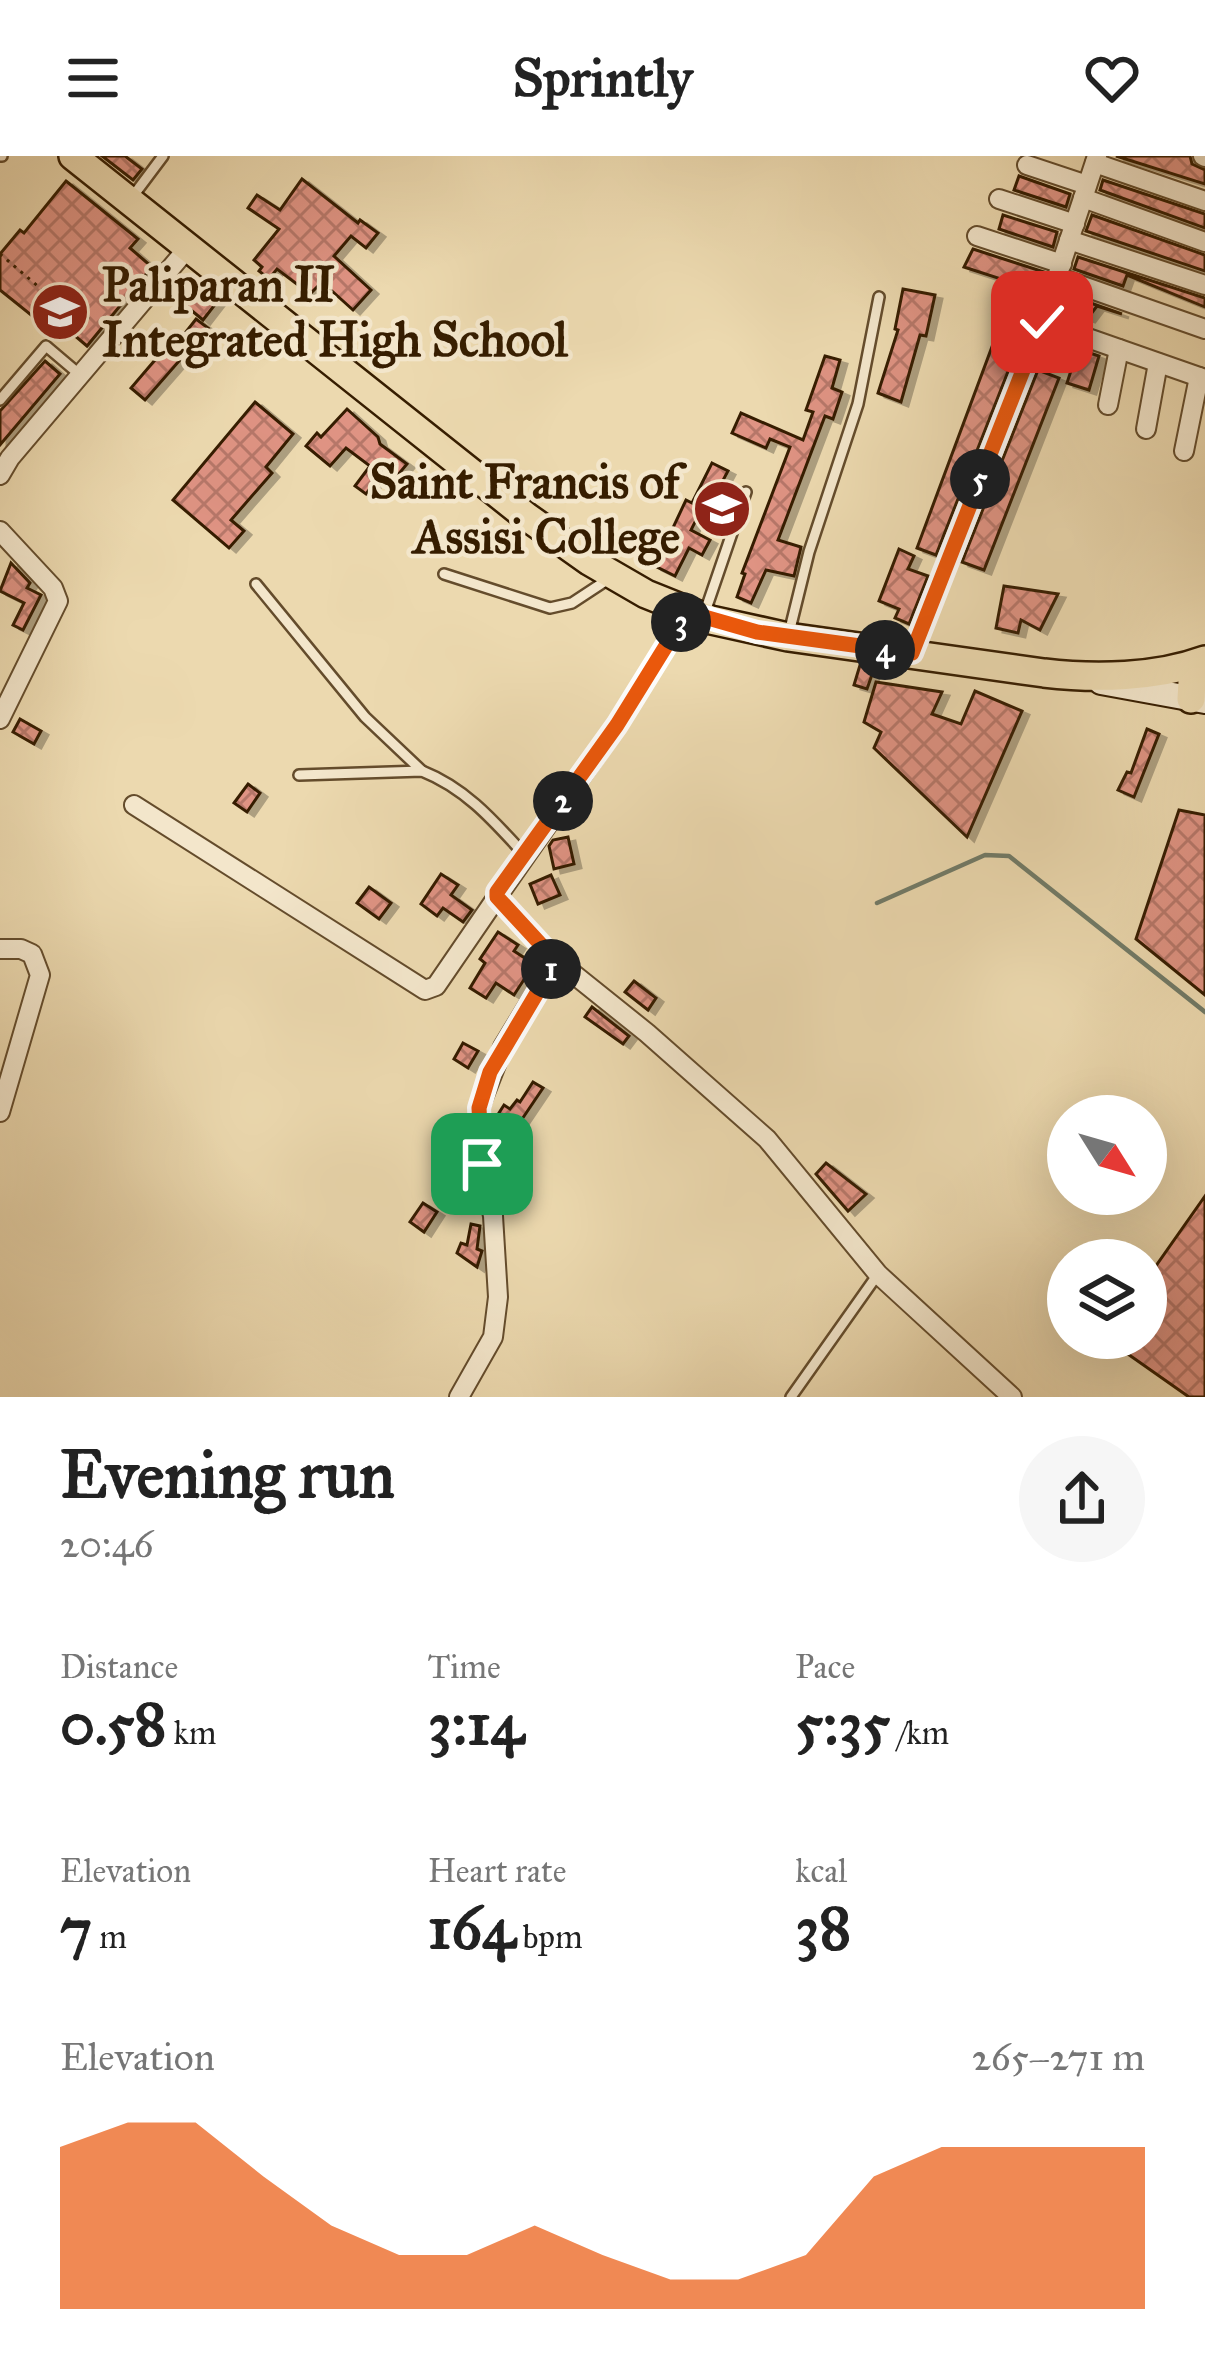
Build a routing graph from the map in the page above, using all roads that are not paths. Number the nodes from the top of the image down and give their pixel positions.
1 (73, 156) edge
2 (163, 156) edge
3 (1096, 159) edge
4 (1027, 165) dead end
5 (1085, 192) junction
6 (999, 200) dead end
7 (1205, 200) edge
8 (129, 202) junction
9 (1072, 232) junction
10 (976, 236) dead end
11 (1205, 242) edge
12 (187, 249) junction
13 (1059, 270) junction
14 (1205, 285) edge
15 (879, 297) dead end
16 (1042, 322) junction
17 (1205, 328) edge
18 (1119, 349) junction
19 (1159, 363) junction
20 (80, 374) junction
21 (1202, 378) edge
22 (0, 400) edge
23 (1108, 405) dead end
24 (1146, 429) dead end
25 (1184, 452) dead end
26 (0, 476) edge
27 (746, 492) dead end
28 (0, 531) edge
29 (444, 574) dead end
30 (614, 575) junction
31 (256, 584) dead end
32 (695, 615) junction
33 (788, 637) junction
34 (912, 653) junction
35 (1199, 662) edge
36 (1083, 678) junction
37 (1198, 700) edge
38 (0, 718) edge
39 (422, 771) junction
40 (299, 775) dead end
41 (134, 805) dead end
42 (524, 854) junction
43 (497, 897) junction
44 (0, 949) edge
45 (556, 961) junction
46 (0, 1112) edge
47 (878, 1274) junction
48 (1008, 1396) edge
49 (459, 1397) edge
50 (791, 1397) edge

1 - 8 main road
2 - 8 lane
3 - 5 street
3 - 7 street
4 - 5 street
5 - 9 street
5 - 11 street
6 - 9 street
8 - 12 main road
9 - 13 street
9 - 14 street
10 - 13 street
12 - 20 street
12 - 30 main road
13 - 16 street
13 - 17 street
15 - 33 lane
16 - 18 street
16 - 34 street
18 - 19 street
18 - 23 street
19 - 21 street
19 - 24 street
20 - 22 lane
20 - 26 street
21 - 25 street
27 - 32 lane
28 - 38 street
29 - 30 lane
30 - 32 main road
31 - 39 lane
32 - 33 main road
32 - 42 street
33 - 34 main road
34 - 36 main road
35 - 36 main road
35 - 37 main road
36 - 37 street
39 - 40 lane
39 - 42 lane
41 - 43 street
42 - 43 street
43 - 45 street
44 - 46 street
45 - 47 street
45 - 49 street
47 - 48 street
47 - 50 lane

